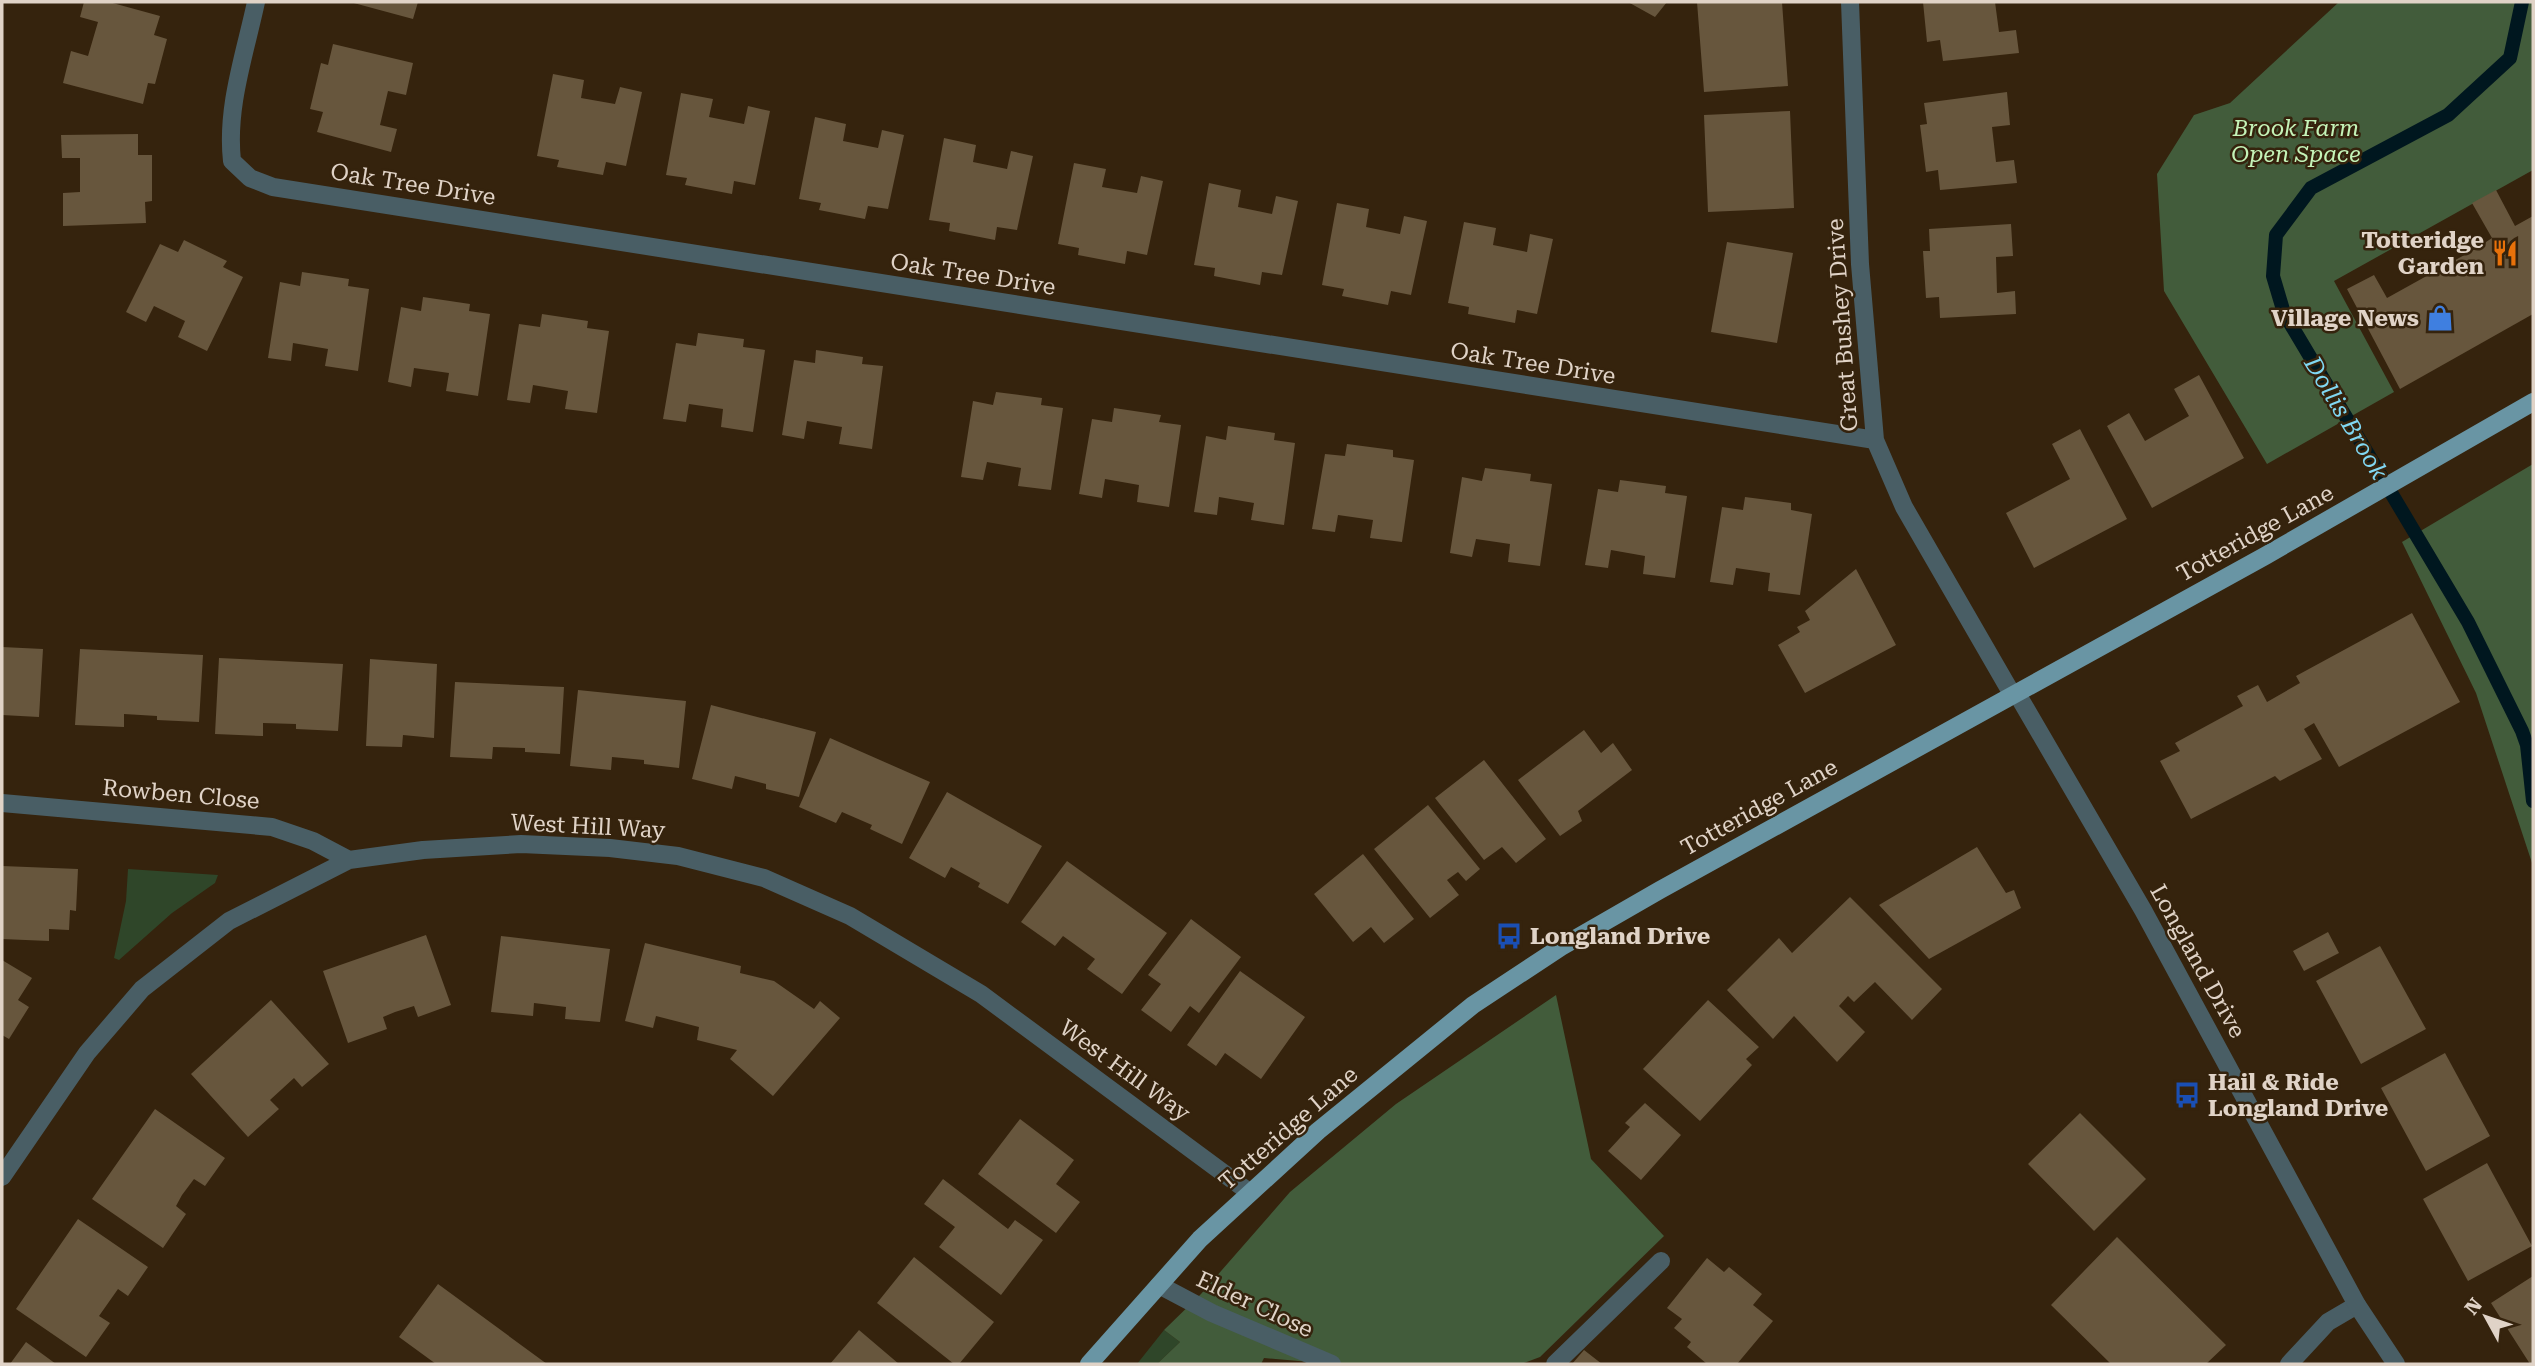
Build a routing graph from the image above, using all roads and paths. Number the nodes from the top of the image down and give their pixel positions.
1 (256, 2) edge
2 (1850, 2) edge
3 (2533, 401) edge
4 (1875, 440) junction
5 (2014, 693) junction
6 (2, 803) edge
7 (349, 860) junction
8 (2, 1177) edge
9 (1249, 1192) junction
10 (1661, 1261) dead end
11 (1159, 1285) junction
12 (2357, 1305) junction
13 (1089, 1364) edge
14 (1332, 1364) edge
15 (1555, 1364) edge
16 (2289, 1364) edge
17 (2396, 1364) edge

1 - 4 street, Oak Tree Drive
2 - 4 street, Great Bushey Drive
3 - 5 main road, Totteridge Lane
4 - 5 street, Great Bushey Drive
5 - 9 main road, Totteridge Lane
5 - 12 street, Longland Drive
6 - 7 street, Rowben Close
7 - 8 street, West Hill Way
7 - 9 street, West Hill Way
9 - 11 main road, Totteridge Lane
10 - 15 street
11 - 13 main road, Totteridge Lane
11 - 14 street, Elder Close
12 - 16 street
12 - 17 street, Longland Drive

